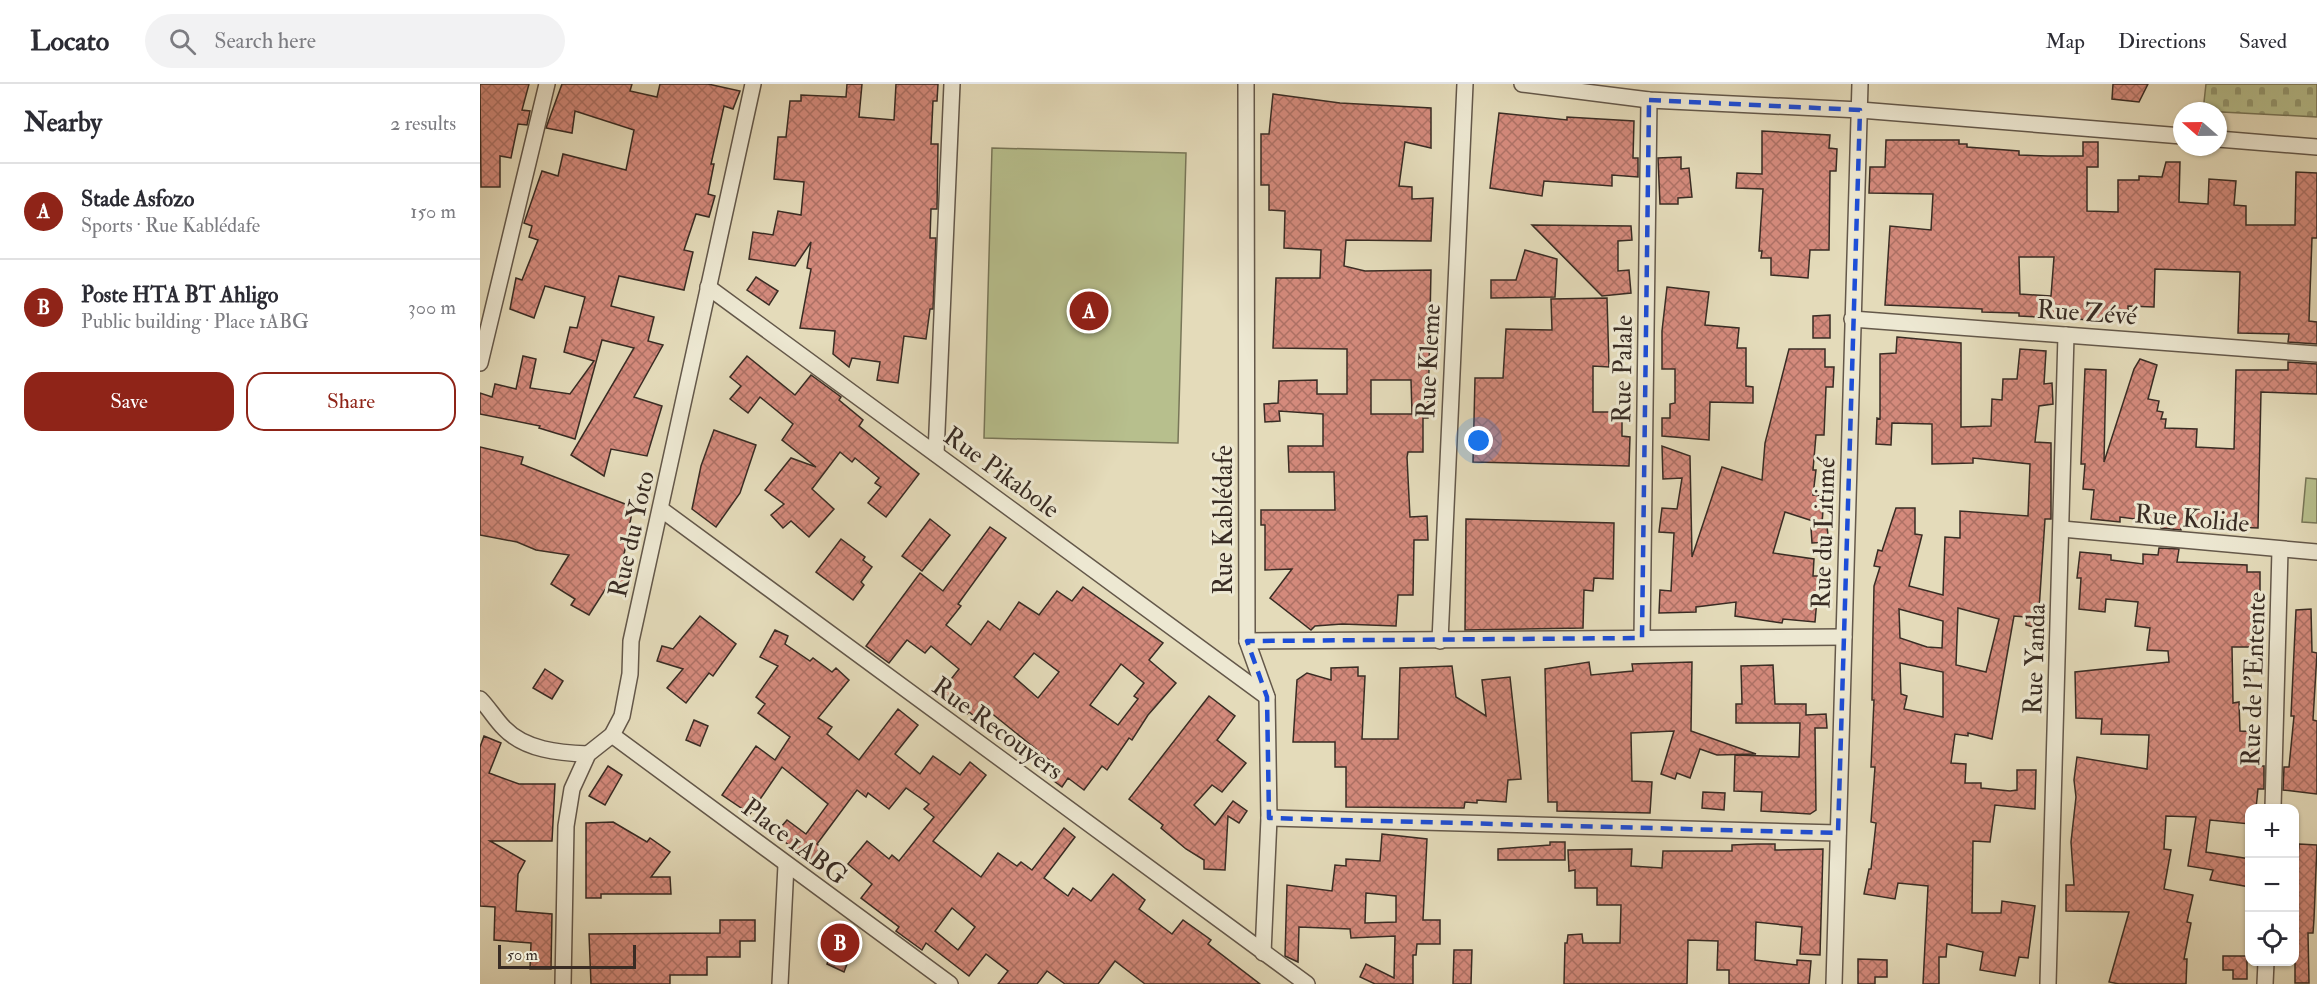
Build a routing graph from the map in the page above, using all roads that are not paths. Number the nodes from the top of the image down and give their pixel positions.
1 (547, 84) edge
2 (753, 84) edge
3 (952, 84) edge
4 (1246, 84) edge
5 (1465, 84) edge
6 (1522, 84) edge
7 (1530, 84) edge
8 (1860, 84) edge
9 (1649, 100) junction
10 (1860, 110) junction
11 (2173, 135) edge
12 (2227, 140) edge
13 (2317, 147) edge
14 (708, 287) junction
15 (1852, 319) junction
16 (2066, 334) junction
17 (2317, 354) edge
18 (480, 363) edge
19 (936, 454) junction
20 (662, 510) junction
21 (2062, 529) junction
22 (2280, 550) junction
23 (2317, 552) edge
24 (1844, 637) junction
25 (1642, 638) junction
26 (1247, 641) junction
27 (1440, 641) junction
28 (1267, 697) junction
29 (480, 699) edge
30 (612, 735) junction
31 (588, 754) junction
32 (2273, 804) edge
33 (1269, 818) junction
34 (1838, 833) junction
35 (786, 866) junction
36 (1263, 953) junction
37 (2266, 966) edge
38 (563, 984) edge
39 (780, 984) edge
40 (950, 984) edge
41 (1306, 984) edge
42 (1834, 984) edge
43 (2048, 984) edge
44 (2265, 984) edge

1 - 18 street
2 - 14 street, Rue du Yoto
3 - 19 street
4 - 26 street, Rue Kablédafe
5 - 27 street, Rue Kleme
6 - 7 street
7 - 9 street
8 - 10 street, Rue du Litimé
9 - 10 street
9 - 25 street, Rue Palale
10 - 11 street
10 - 15 street, Rue du Litimé
12 - 13 street
14 - 19 street, Rue Pikabole
14 - 20 street, Rue du Yoto
15 - 16 street, Rue Zévé
15 - 24 street, Rue du Litimé
16 - 17 street, Rue Zévé
16 - 21 street, Rue Yanda
19 - 28 street, Rue Pikabole
20 - 30 street, Rue du Yoto
20 - 36 street, Rue Recouyers
21 - 22 street, Rue Kolide
21 - 43 street, Rue Yanda
22 - 23 street, Rue Kolide
22 - 32 street, Rue de l'Entente
24 - 25 street
24 - 34 street, Rue du Litimé
25 - 27 street
26 - 27 street
26 - 28 street, Rue Kablédafe
28 - 33 street, Rue Kablédafe
29 - 31 street
30 - 31 street, Rue du Yoto
30 - 35 street, Place 1ABG
31 - 38 street, Rue du Yoto
33 - 34 street
33 - 36 street, Rue Kablédafe
34 - 42 street, Rue du Litimé
35 - 39 street
35 - 40 street, Place 1ABG
36 - 41 street, Rue Recouyers
37 - 44 street

